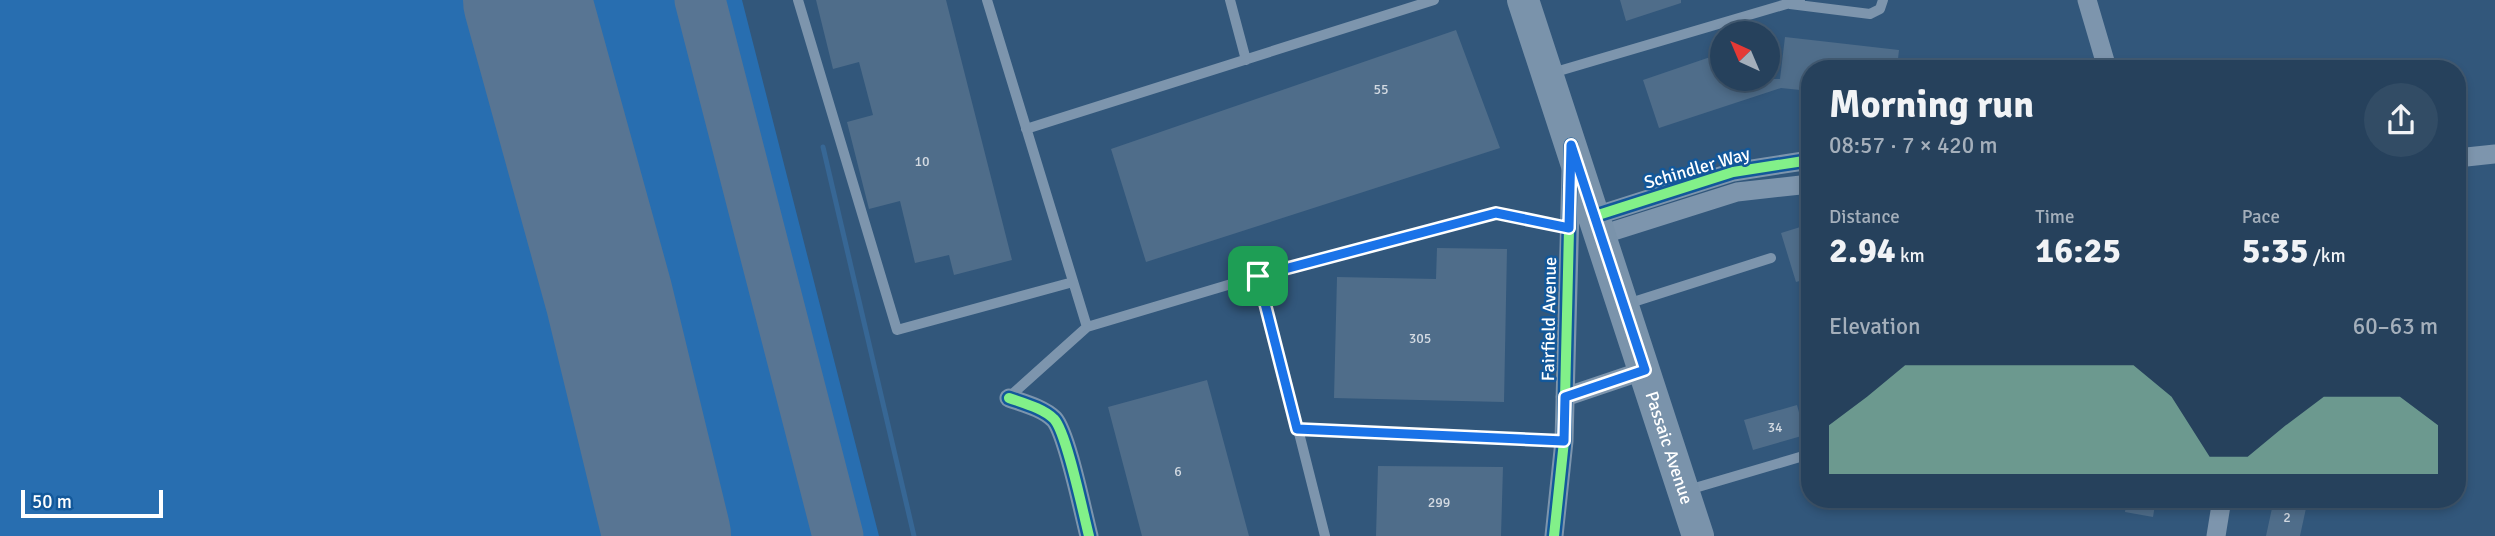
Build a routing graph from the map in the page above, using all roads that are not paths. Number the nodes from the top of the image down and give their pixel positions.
1 (798, 0) edge
2 (987, 0) edge
3 (1230, 0) edge
4 (1434, 0) edge
5 (1523, 0) edge
6 (1883, 0) edge
7 (2087, 0) edge
8 (1795, 2) edge
9 (1246, 60) junction
10 (2105, 60) edge
11 (1548, 74) junction
12 (1026, 129) junction
13 (2495, 154) edge
14 (2466, 157) edge
15 (1801, 161) edge
16 (1801, 185) edge
17 (1588, 227) junction
18 (1771, 258) dead end
19 (1258, 276) junction
20 (1073, 282) junction
21 (1623, 305) junction
22 (1087, 327) junction
23 (1645, 370) junction
24 (1565, 397) junction
25 (1009, 398) joint
26 (1297, 429) junction
27 (1564, 441) junction
28 (1801, 457) edge
29 (1684, 491) junction
30 (2221, 508) edge
31 (1089, 536) edge
32 (1325, 536) edge
33 (1555, 536) edge
34 (1698, 536) edge
35 (2216, 536) edge

1 - 20 lane
2 - 12 lane
3 - 9 lane
4 - 9 lane
5 - 11 main road, Passaic Avenue
6 - 8 lane
7 - 10 street
8 - 11 lane
9 - 12 lane
11 - 17 main road, Passaic Avenue
12 - 20 lane
13 - 14 street
15 - 17 street, Schindler Way
16 - 17 street, Schindler Way
17 - 19 lane
17 - 21 main road, Passaic Avenue
17 - 24 street, Fairfield Avenue
18 - 21 lane
19 - 22 lane
19 - 26 lane
20 - 22 lane
21 - 23 main road, Passaic Avenue
22 - 25 lane
23 - 24 street, Fairfield Avenue
23 - 29 main road, Passaic Avenue
24 - 27 street, Fairfield Avenue
25 - 31 street
26 - 27 lane
26 - 32 lane
27 - 33 street, Fairfield Avenue
28 - 29 lane
29 - 34 main road, Passaic Avenue
30 - 35 street

